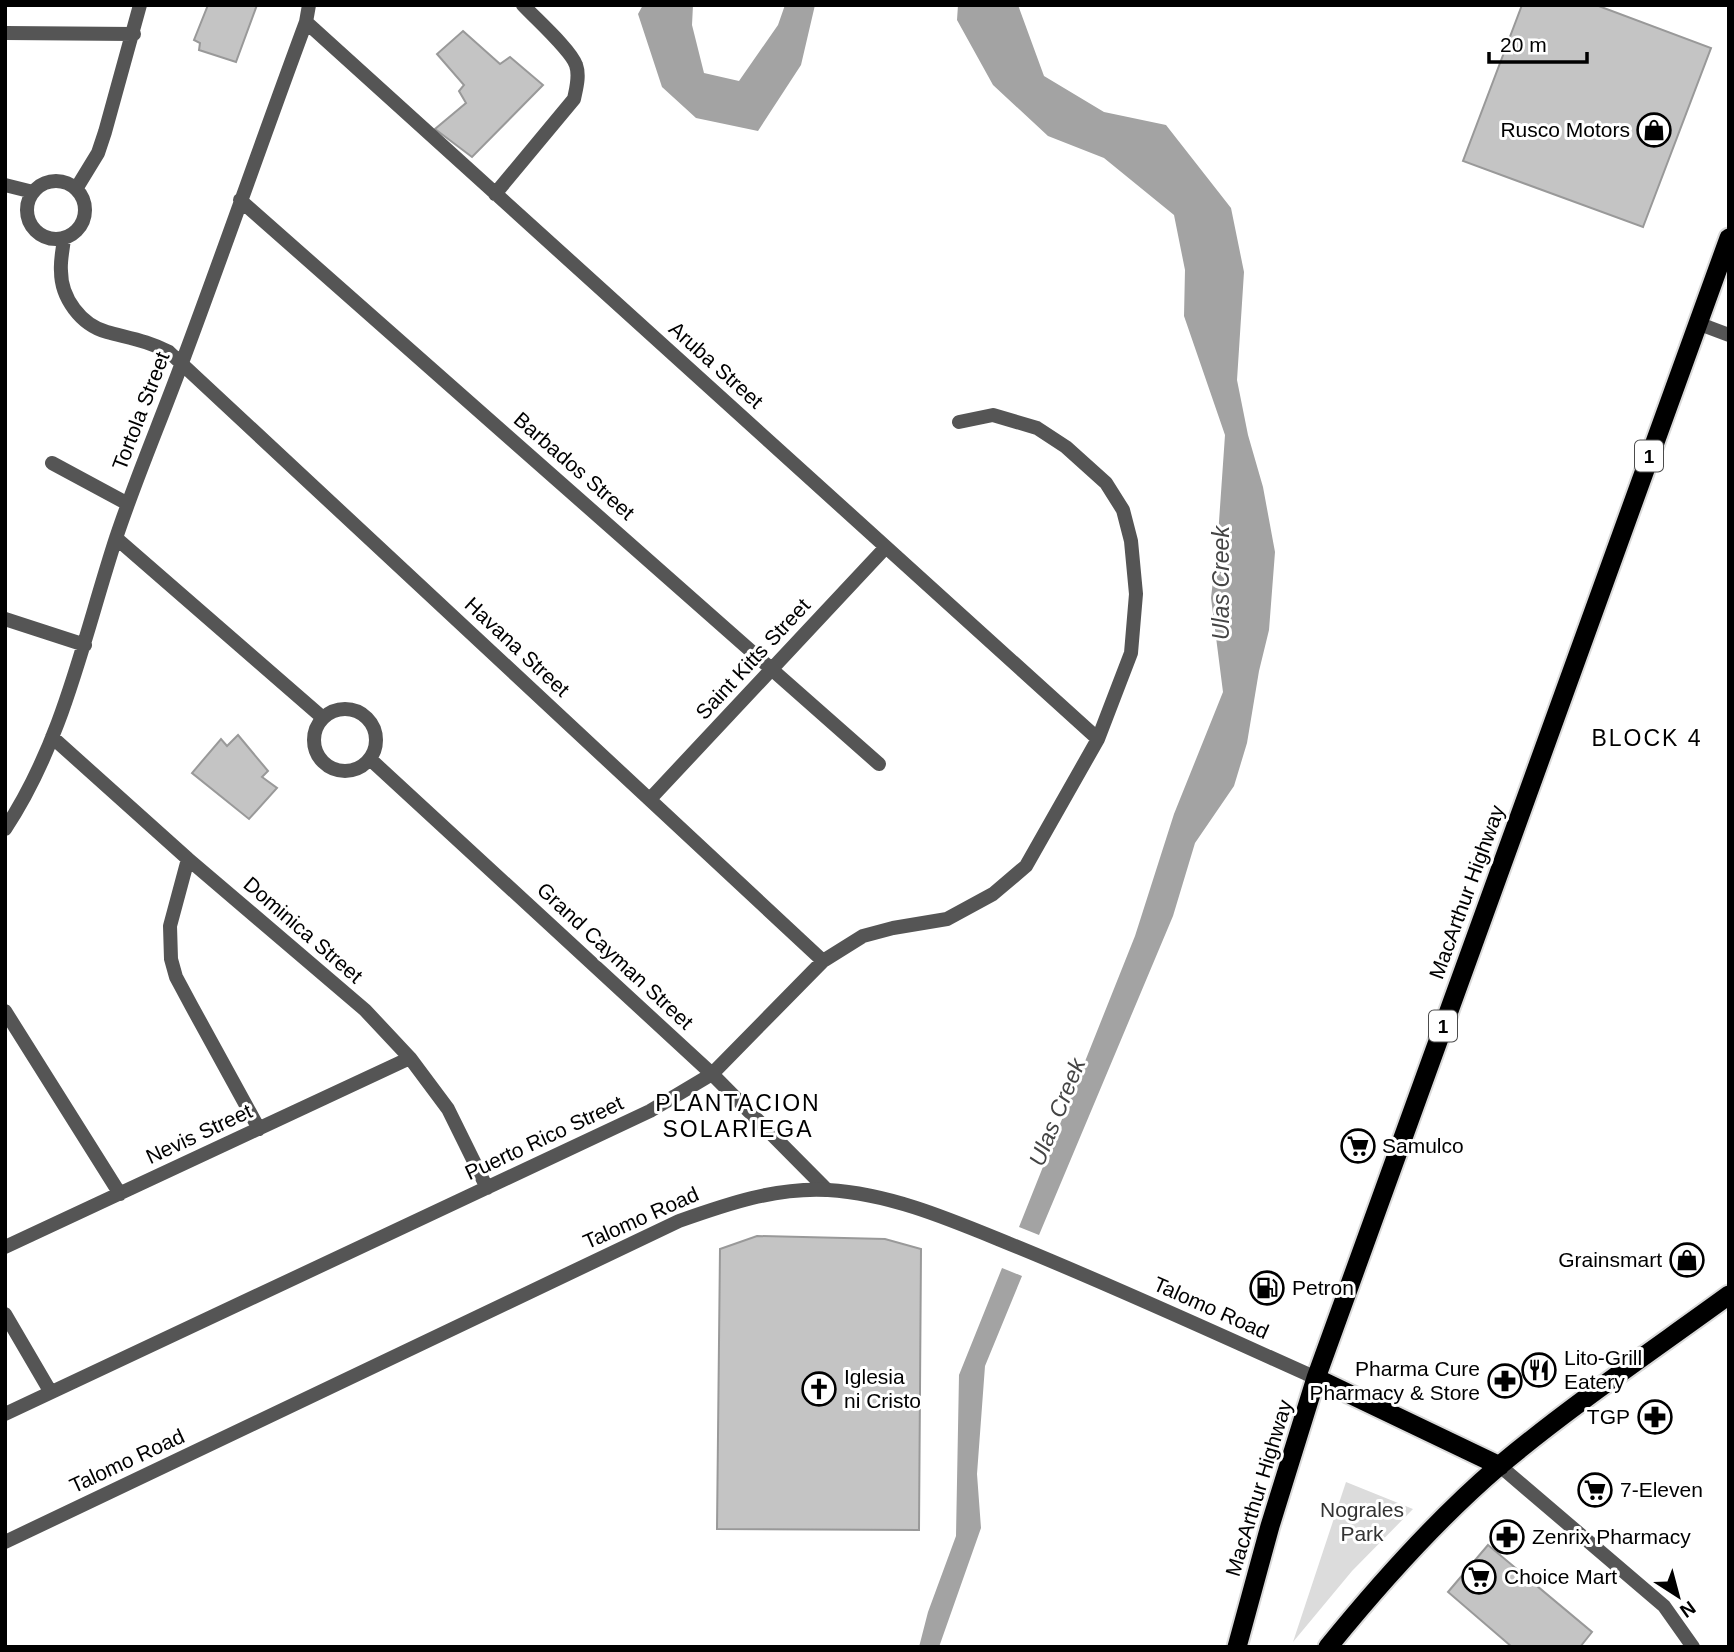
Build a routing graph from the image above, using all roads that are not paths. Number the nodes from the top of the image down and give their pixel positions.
1 (140, 5) edge
2 (309, 5) edge
3 (523, 5) edge
4 (306, 22) junction
5 (6, 33) edge
6 (134, 34) junction
7 (5, 186) edge
8 (76, 189) junction
9 (33, 192) junction
10 (495, 194) junction
11 (240, 200) junction
12 (1729, 238) edge
13 (64, 239) junction
14 (1697, 324) junction
15 (1729, 335) edge
16 (182, 363) junction
17 (959, 422) dead end
18 (52, 463) dead end
19 (128, 505) junction
20 (116, 538) junction
21 (886, 547) junction
22 (5, 620) edge
23 (85, 645) junction
24 (772, 669) junction
25 (323, 718) junction
26 (52, 737) junction
27 (1098, 739) junction
28 (370, 759) junction
29 (879, 764) dead end
30 (650, 799) junction
31 (5, 829) edge
32 (188, 859) junction
33 (823, 961) junction
34 (5, 1011) edge
35 (410, 1058) junction
36 (712, 1074) junction
37 (259, 1129) junction
38 (487, 1188) junction
39 (827, 1190) junction
40 (120, 1194) junction
41 (5, 1247) edge
42 (1729, 1295) edge
43 (5, 1314) edge
44 (1316, 1378) junction
45 (50, 1391) junction
46 (5, 1414) edge
47 (1500, 1466) junction
48 (5, 1542) edge
49 (1237, 1647) edge
50 (1328, 1647) edge
51 (1693, 1647) edge

1 - 6 street
2 - 4 street, Tortola Street
3 - 10 street
4 - 10 street, Aruba Street
4 - 11 street, Tortola Street
5 - 6 street
6 - 8 street
7 - 9 street
8 - 9 street
8 - 13 street
9 - 13 street
10 - 21 street, Aruba Street
11 - 16 street, Tortola Street
11 - 24 street, Barbados Street
12 - 14 highway, MacArthur Highway / 1
13 - 16 street, Havana Street
14 - 15 street
14 - 44 highway, MacArthur Highway / 1
16 - 19 street, Tortola Street
16 - 30 street, Havana Street
17 - 27 street, Puerto Rico Street
18 - 19 street
19 - 20 street, Tortola Street
20 - 23 street, Tortola Street
20 - 25 street
21 - 24 street, Saint Kitts Street
21 - 27 street, Aruba Street
22 - 23 street
23 - 26 street, Tortola Street
24 - 29 street, Barbados Street
24 - 30 street, Saint Kitts Street
25 - 28 street
25 - 28 street
26 - 31 street, Tortola Street
26 - 32 street, Dominica Street
27 - 33 street, Puerto Rico Street
28 - 36 street, Grand Cayman Street
30 - 33 street, Havana Street
32 - 35 street, Dominica Street
32 - 37 street
33 - 36 street, Puerto Rico Street
34 - 40 street
35 - 37 street, Nevis Street
35 - 38 street, Dominica Street
36 - 38 street, Puerto Rico Street
36 - 39 street, Grand Cayman Street
37 - 40 street, Nevis Street
38 - 45 street, Puerto Rico Street
39 - 44 street, Talomo Road
39 - 48 street, Talomo Road
40 - 41 street, Nevis Street
42 - 47 highway
43 - 45 street
44 - 47 highway
44 - 49 highway, MacArthur Highway / 1
45 - 46 street, Puerto Rico Street
47 - 50 highway
47 - 51 street

